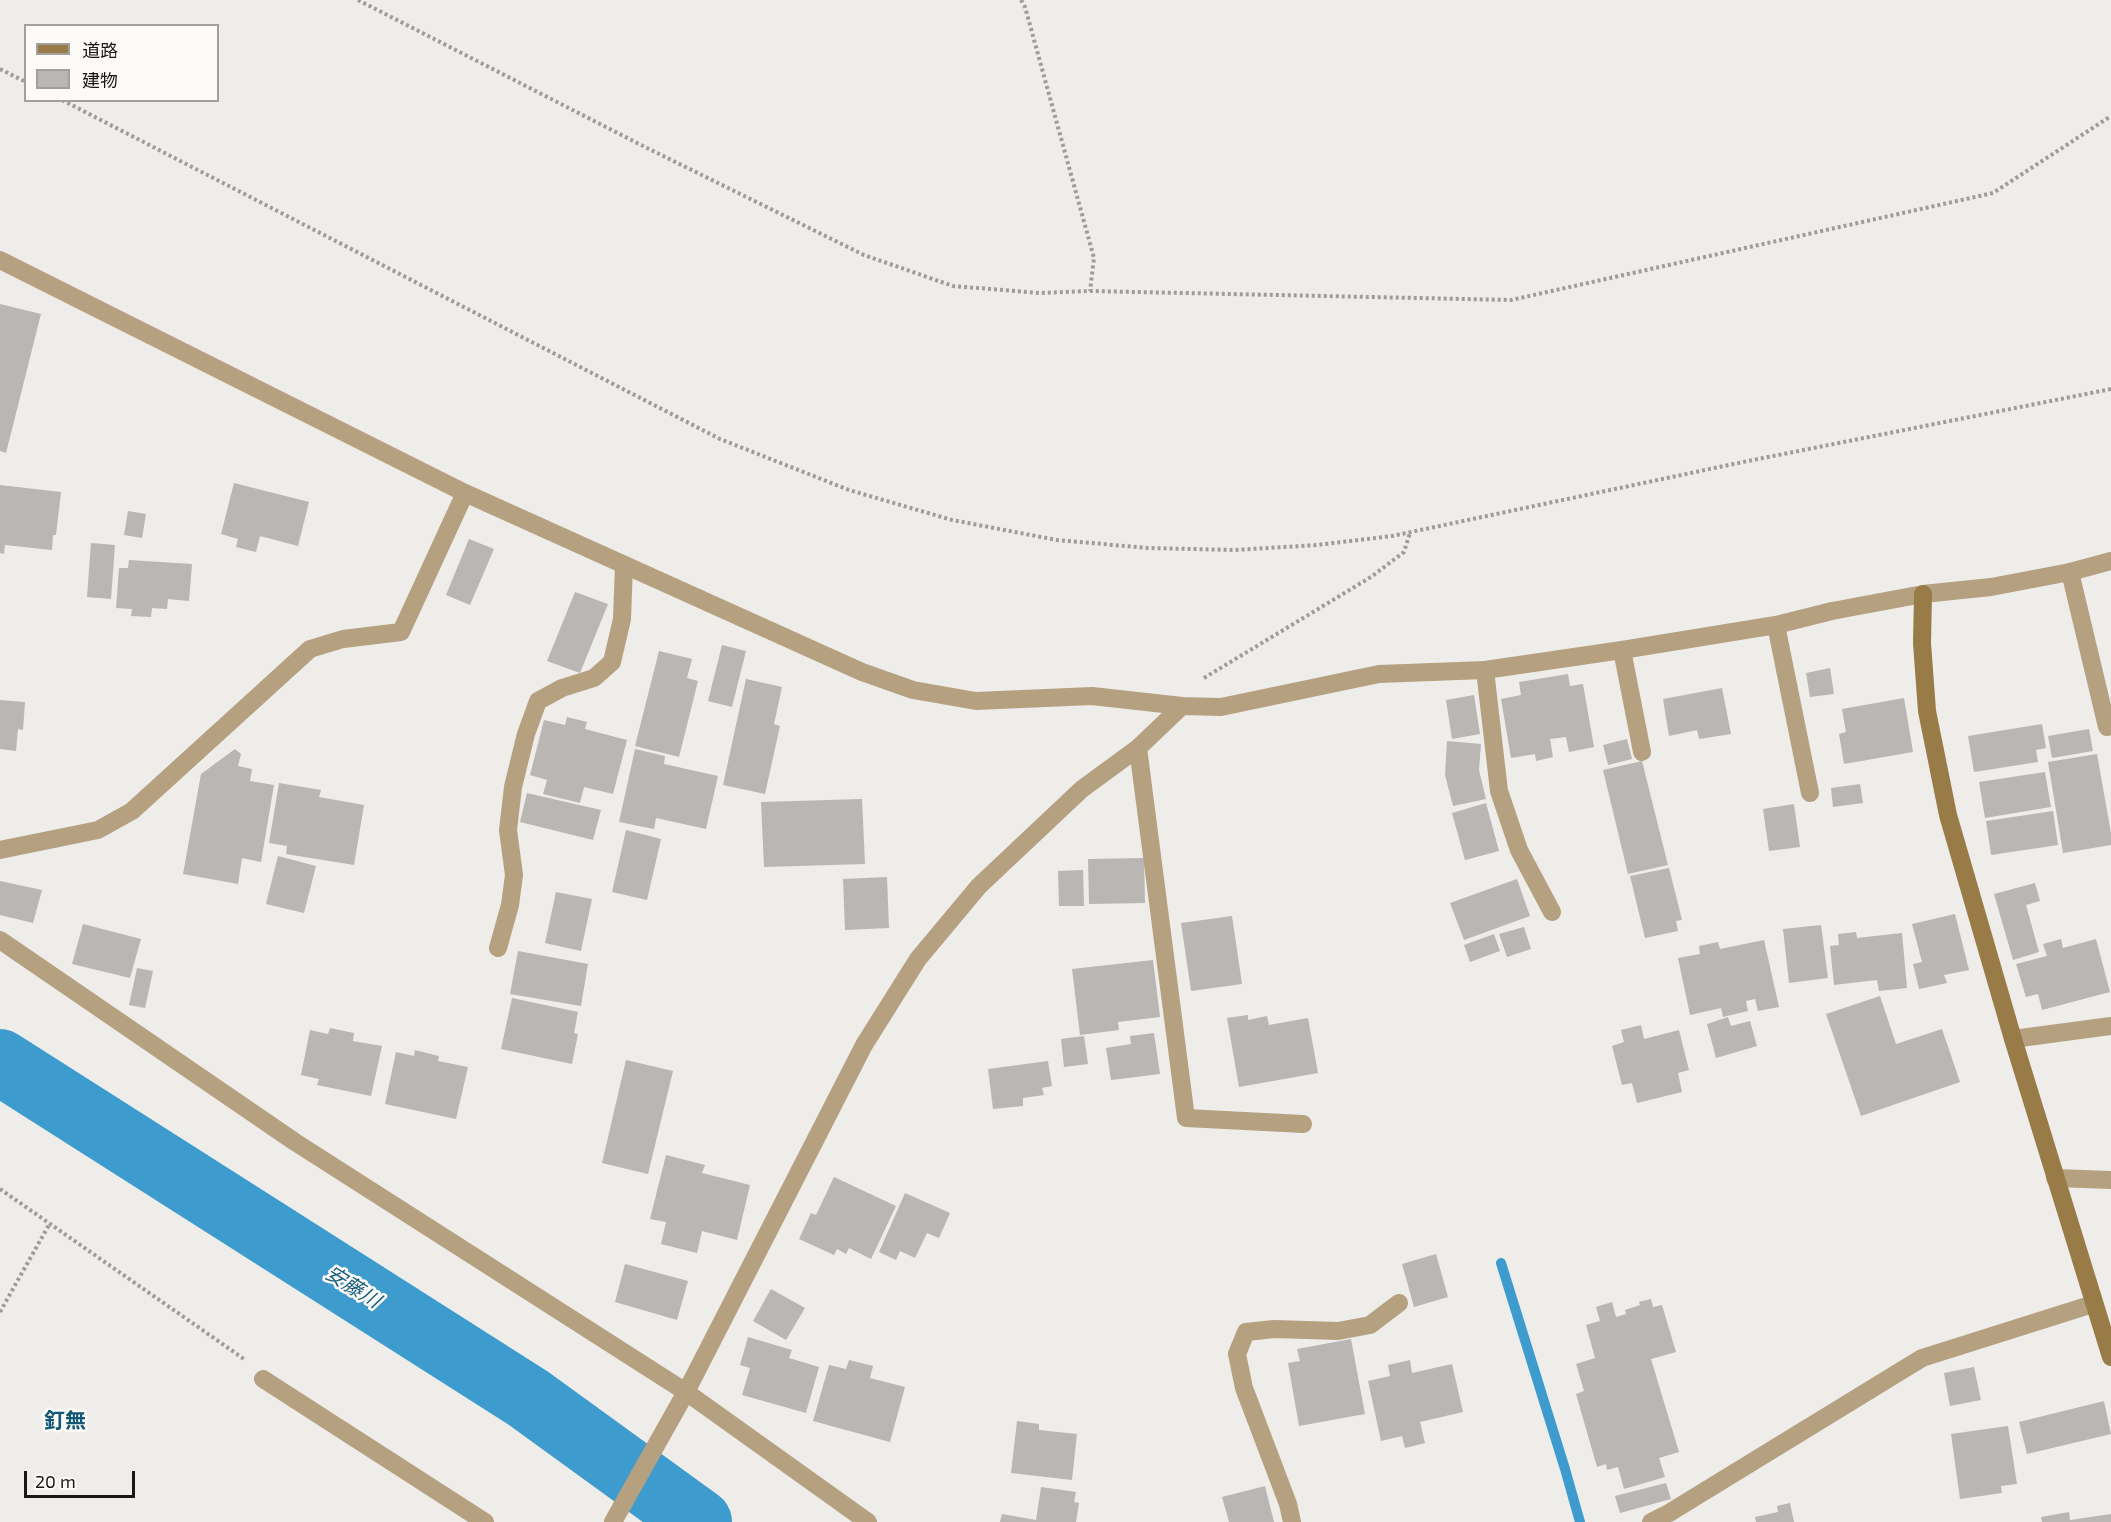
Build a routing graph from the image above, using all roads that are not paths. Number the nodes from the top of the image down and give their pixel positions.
1 (2, 264) edge
2 (465, 493) junction
3 (2111, 561) edge
4 (624, 565) junction
5 (2070, 572) junction
6 (1923, 594) junction
7 (1776, 625) junction
8 (1622, 650) junction
9 (1485, 670) junction
10 (1182, 706) junction
11 (2107, 727) dead end
12 (1138, 748) junction
13 (1642, 752) dead end
14 (1810, 793) dead end
15 (0, 850) edge
16 (1552, 912) dead end
17 (0, 940) edge
18 (498, 948) dead end
19 (2111, 1026) edge
20 (2013, 1040) junction
21 (1303, 1124) dead end
22 (2055, 1178) junction
23 (2111, 1180) edge
24 (1399, 1303) dead end
25 (2093, 1304) junction
26 (2111, 1357) edge
27 (263, 1379) road end
28 (682, 1397) junction
29 (485, 1522) edge
30 (613, 1522) edge
31 (868, 1522) edge
32 (1292, 1522) edge
33 (1651, 1522) edge

1 - 2 street
2 - 4 street
2 - 15 street
3 - 5 street
4 - 10 street
4 - 18 street
5 - 6 street
5 - 11 street
6 - 7 street
6 - 20 street
7 - 8 street
7 - 14 street
8 - 9 street
8 - 13 street
9 - 10 street
9 - 16 street
10 - 12 street
12 - 21 street
12 - 28 street
17 - 28 street
19 - 20 street
20 - 22 street
22 - 23 street
22 - 25 street
24 - 32 street
25 - 26 street
25 - 33 street
27 - 29 street
28 - 30 street
28 - 31 street

